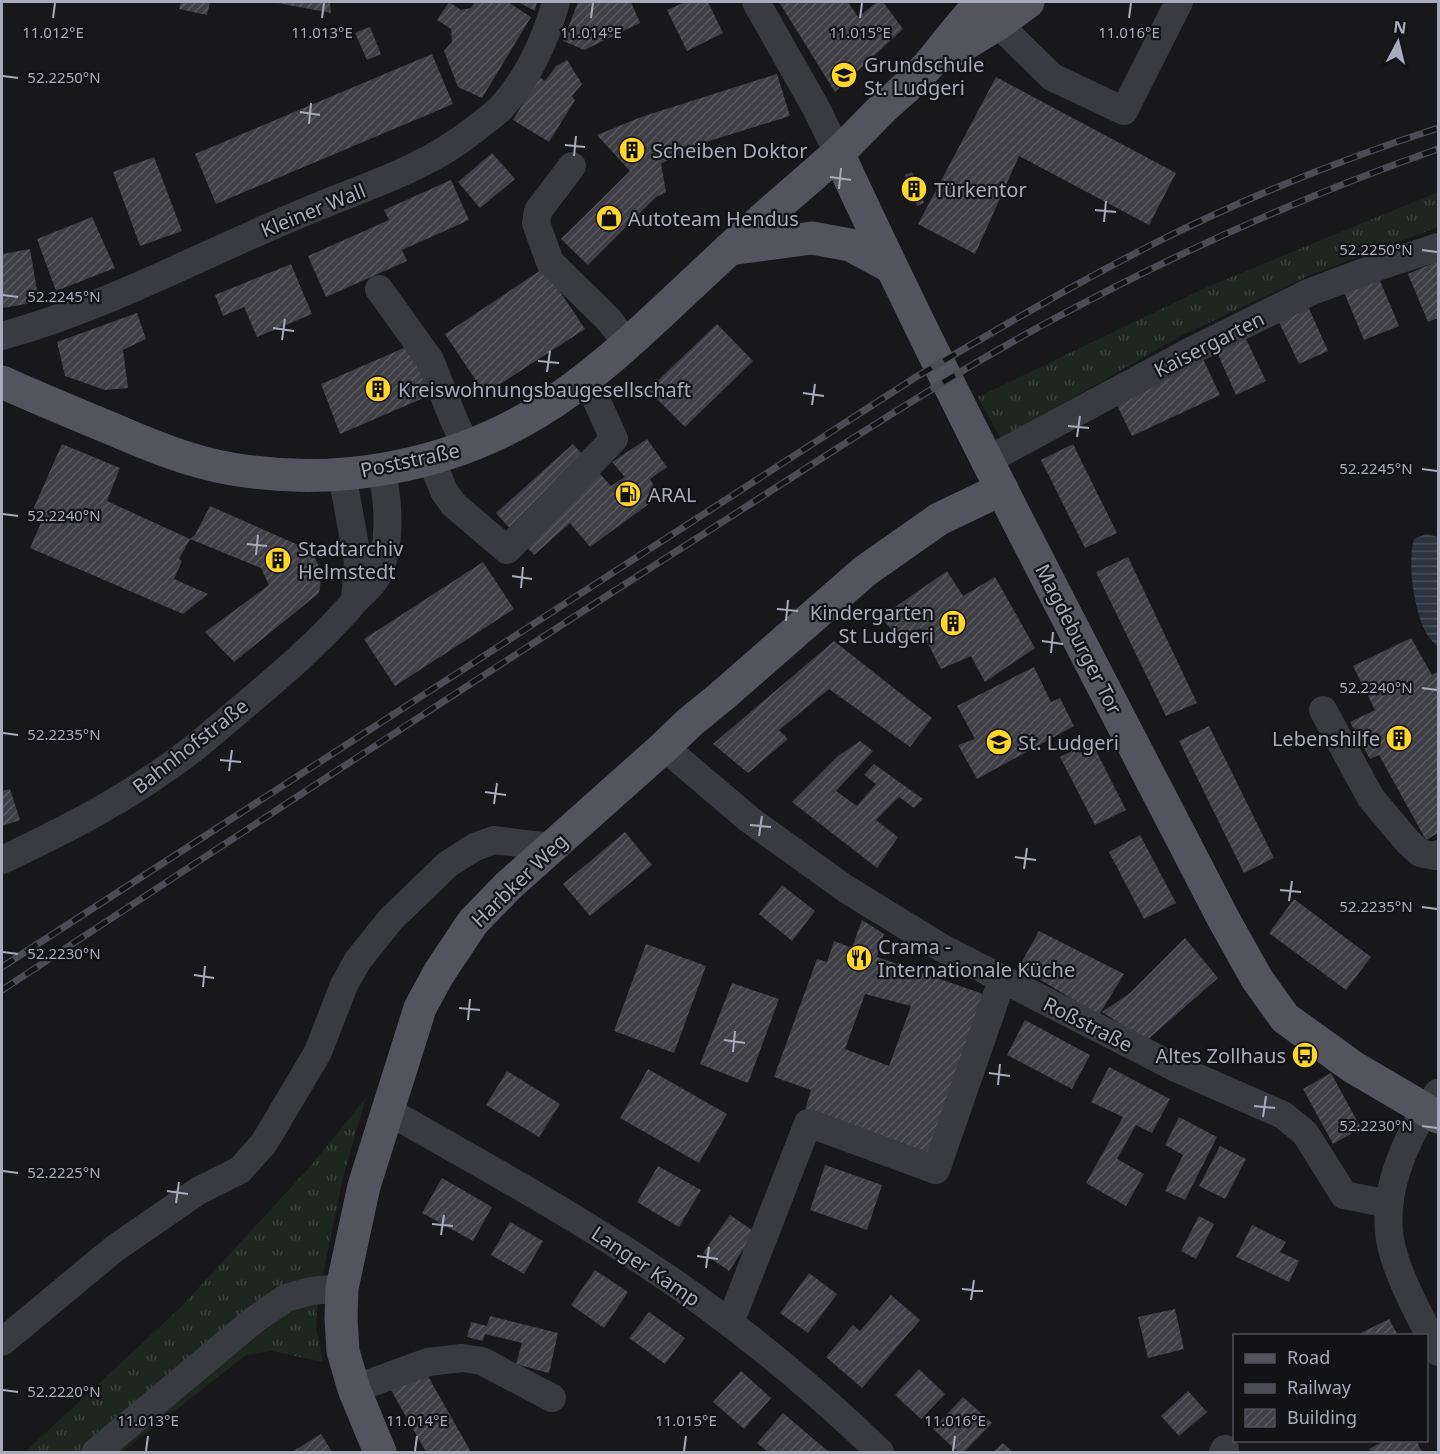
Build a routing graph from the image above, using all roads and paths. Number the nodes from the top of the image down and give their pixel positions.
1 (556, 2) edge
2 (756, 2) edge
3 (1028, 2) edge
4 (1179, 2) edge
5 (990, 13) edge
6 (838, 153) junction
7 (572, 166) dead end
8 (1438, 247) edge
9 (729, 249) junction
10 (891, 267) junction
11 (379, 289) dead end
12 (2, 336) edge
13 (628, 344) junction
14 (586, 377) junction
15 (2, 382) edge
16 (467, 448) junction
17 (431, 459) junction
18 (988, 460) junction
19 (381, 469) junction
20 (342, 474) junction
21 (1002, 489) junction
22 (356, 600) junction
23 (1323, 710) dead end
24 (664, 747) junction
25 (549, 847) junction
26 (1438, 854) edge
27 (2, 861) edge
28 (1002, 980) junction
29 (1434, 1107) edge
30 (388, 1111) junction
31 (1389, 1204) junction
32 (342, 1288) junction
33 (730, 1323) junction
34 (2, 1342) edge
35 (1438, 1352) edge
36 (354, 1389) junction
37 (552, 1398) dead end
38 (96, 1452) edge
39 (380, 1452) edge
40 (880, 1452) edge

1 - 12 street, Kleiner Wall
2 - 6 street
3 - 5 main road, Poststraße
4 - 5 street
5 - 6 main road, Poststraße
6 - 9 main road, Poststraße
6 - 10 main road, Magdeburger Tor
7 - 13 street
8 - 18 street, Kaisergarten
9 - 10 main road
9 - 13 main road, Poststraße
10 - 18 main road, Magdeburger Tor
11 - 16 street
13 - 14 main road, Poststraße
14 - 16 main road, Poststraße
14 - 17 street
15 - 20 main road, Poststraße
16 - 17 main road, Poststraße
17 - 19 main road, Poststraße
18 - 21 main road, Magdeburger Tor
19 - 20 main road, Poststraße
19 - 22 street, Bahnhofstraße
20 - 22 street
21 - 24 main road, Harbker Weg
21 - 29 main road, Magdeburger Tor
22 - 27 street, Bahnhofstraße
23 - 26 street
24 - 25 main road, Harbker Weg
24 - 28 street, Roßstraße
25 - 30 main road, Harbker Weg
25 - 34 street
28 - 31 street, Roßstraße
28 - 33 street
29 - 31 street
30 - 32 main road, Harbker Weg
30 - 33 street, Langer Kamp
31 - 35 street
32 - 36 main road, Harbker Weg
32 - 38 street
33 - 40 street, Langer Kamp
36 - 37 street
36 - 39 main road, Harbker Weg

